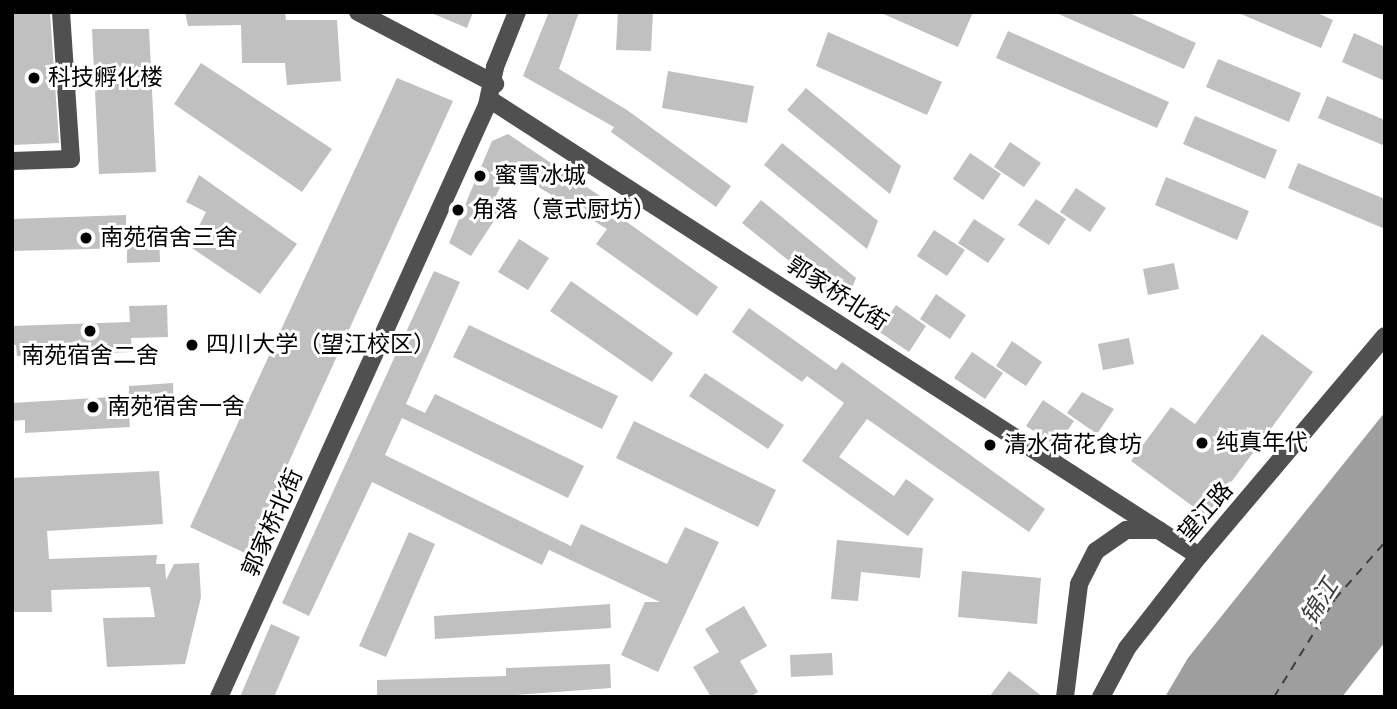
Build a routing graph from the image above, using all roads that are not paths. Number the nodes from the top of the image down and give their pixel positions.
1 (61, 12) edge
2 (358, 12) edge
3 (517, 12) edge
4 (493, 83) junction
5 (12, 161) edge
6 (1385, 335) edge
7 (1159, 530) junction
8 (1199, 556) junction
9 (219, 697) edge
10 (1065, 697) edge
11 (1101, 697) edge

1 - 5 street
2 - 4 street
3 - 4 street
4 - 7 street, 郭家桥北街
4 - 9 street, 郭家桥北街
6 - 8 street, 望江路
7 - 8 street, 郭家桥北街
7 - 10 street, 望江路
8 - 11 street, 望江路

